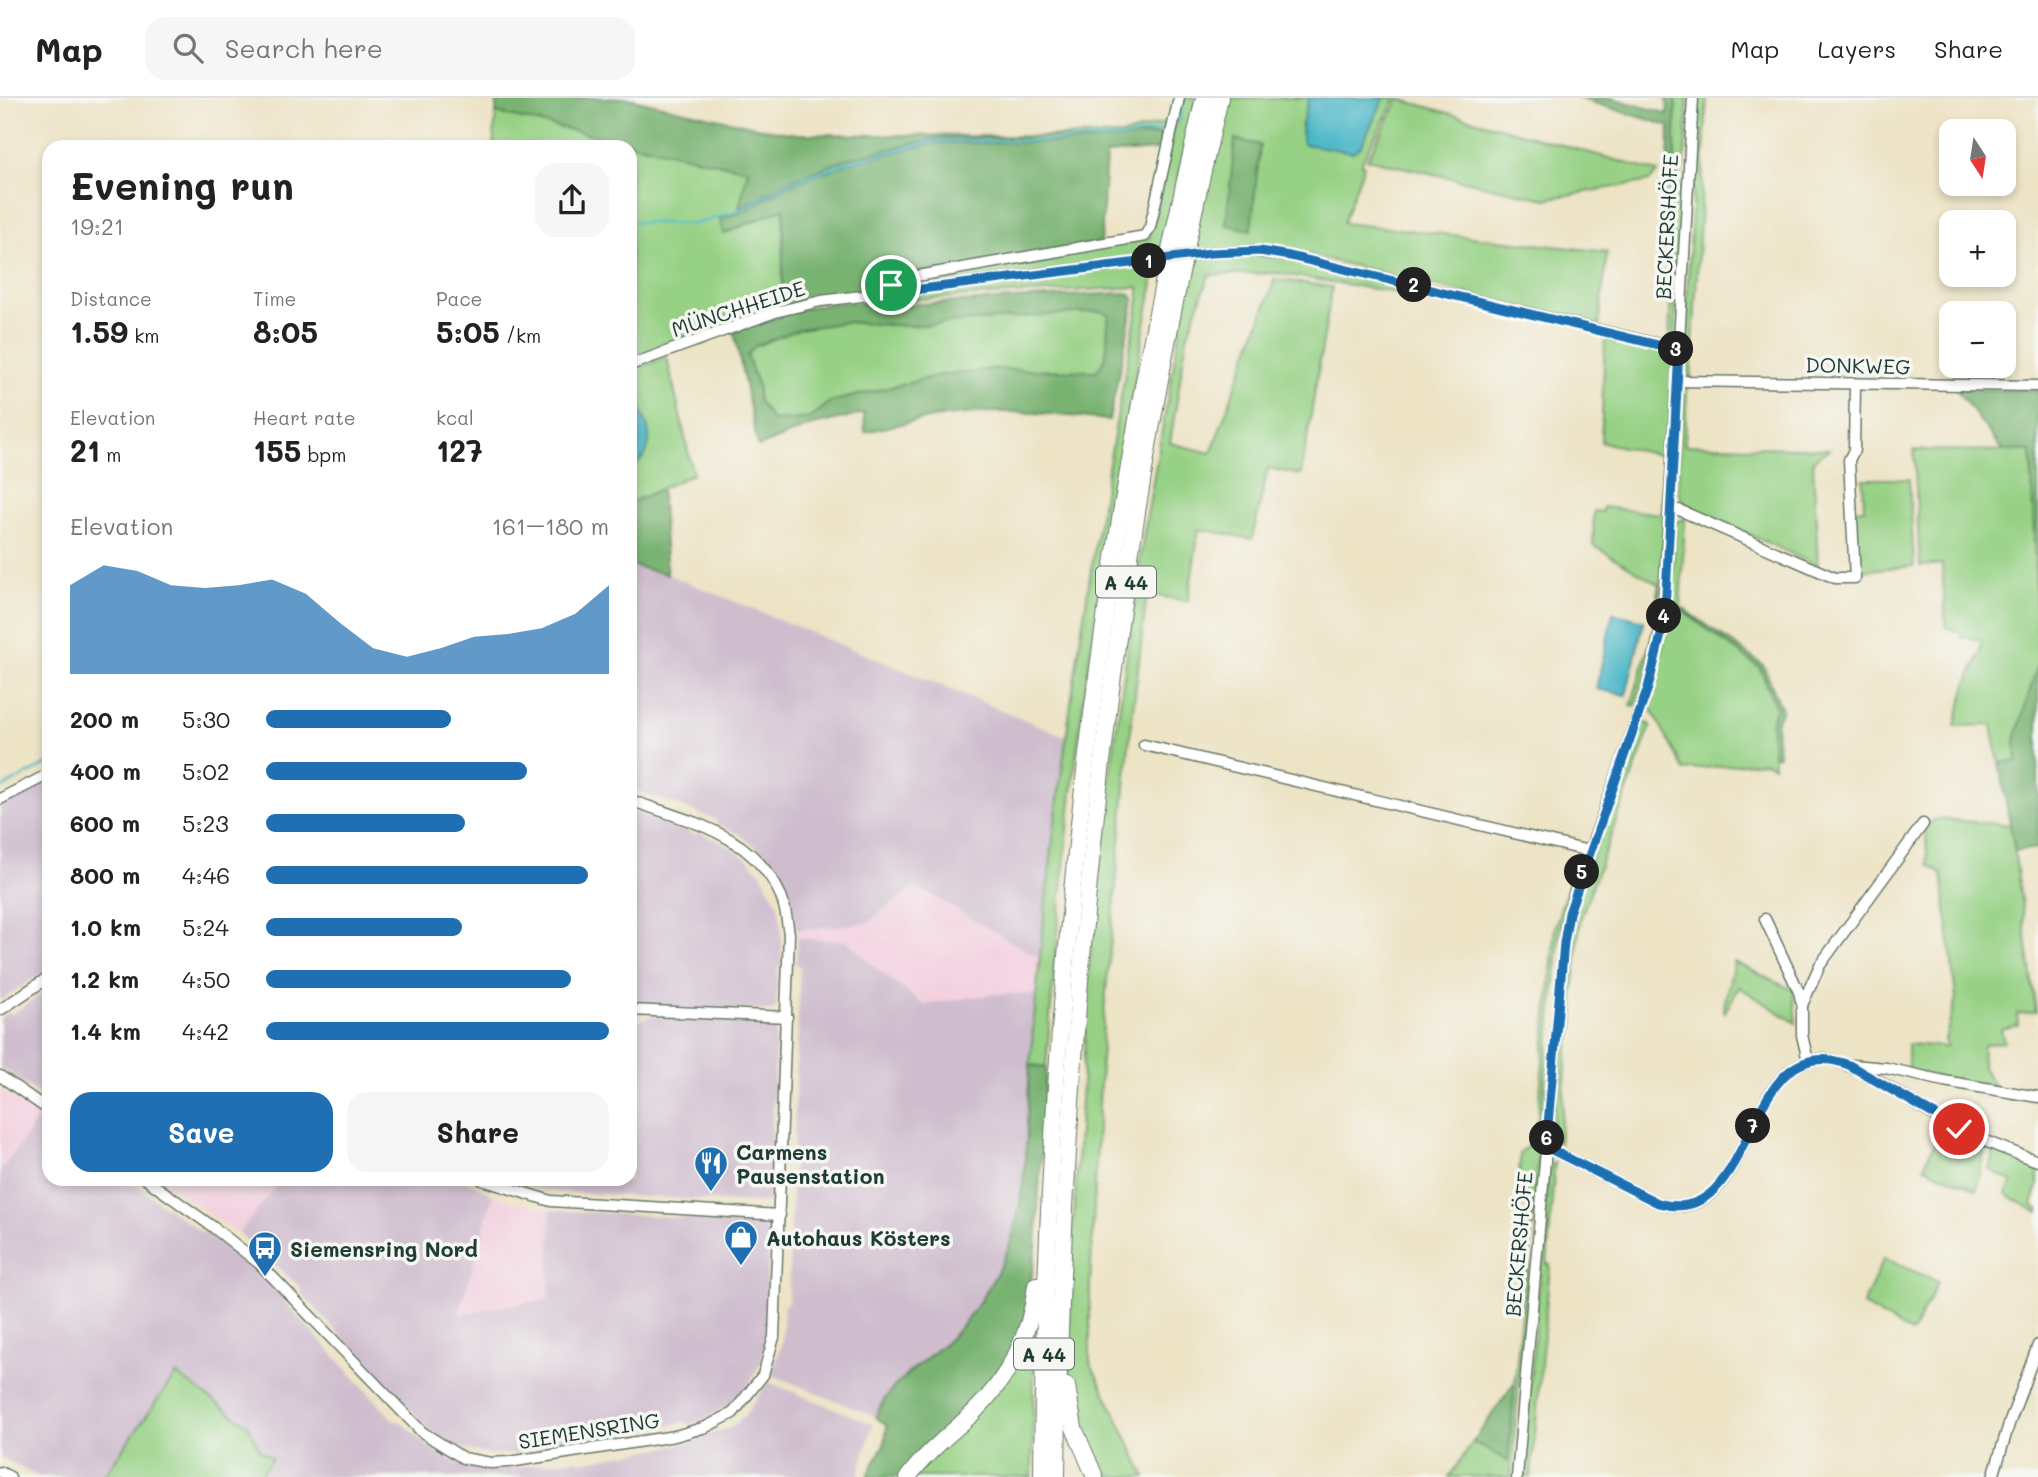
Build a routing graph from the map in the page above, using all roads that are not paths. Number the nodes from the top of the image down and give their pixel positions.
1 (1179, 98) edge
2 (1204, 98) edge
3 (1220, 98) edge
4 (1693, 98) edge
5 (889, 293) junction
6 (1683, 351) junction
7 (637, 362) edge
8 (1677, 381) junction
9 (1854, 384) junction
10 (2038, 386) edge
11 (1671, 510) junction
12 (1144, 745) dead end
13 (42, 778) edge
14 (0, 799) edge
15 (637, 802) edge
16 (1923, 824) dead end
17 (1590, 851) junction
18 (1765, 919) dead end
19 (42, 982) edge
20 (1802, 1005) junction
21 (0, 1010) edge
22 (637, 1010) edge
23 (787, 1017) junction
24 (1808, 1061) junction
25 (1849, 1065) junction
26 (0, 1076) edge
27 (2038, 1097) edge
28 (42, 1105) edge
29 (1546, 1147) junction
30 (2038, 1161) edge
31 (155, 1186) edge
32 (502, 1186) edge
33 (780, 1214) junction
34 (1048, 1232) junction
35 (1061, 1283) junction
36 (2038, 1345) edge
37 (0, 1472) edge
38 (10, 1477) edge
39 (908, 1477) edge
40 (1042, 1477) edge
41 (1057, 1477) edge
42 (1095, 1477) edge
43 (1517, 1477) edge
44 (1993, 1477) edge

1 - 5 street
2 - 34 highway, A 44
3 - 35 highway, A 44
4 - 6 street, BECKERSHÖFE
5 - 6 street, MÜNCHHEIDE, bridge
5 - 7 street, MÜNCHHEIDE
6 - 8 street, BECKERSHÖFE
8 - 9 street, DONKWEG
8 - 11 street, BECKERSHÖFE
9 - 10 street, DONKWEG
9 - 11 street
11 - 17 street, BECKERSHÖFE
12 - 17 street
13 - 14 street
15 - 23 street, SIEMENSRING
16 - 20 street
17 - 29 street, BECKERSHÖFE
18 - 20 street
19 - 21 street
20 - 24 street
22 - 23 street
23 - 33 street, SIEMENSRING
24 - 25 street
24 - 29 street
25 - 27 street
25 - 30 street
26 - 28 street
29 - 43 street, BECKERSHÖFE
31 - 33 street, SIEMENSRING
32 - 33 street
34 - 39 highway
34 - 40 highway, A 44
35 - 41 highway, A 44
35 - 42 highway
36 - 44 street
37 - 38 street

